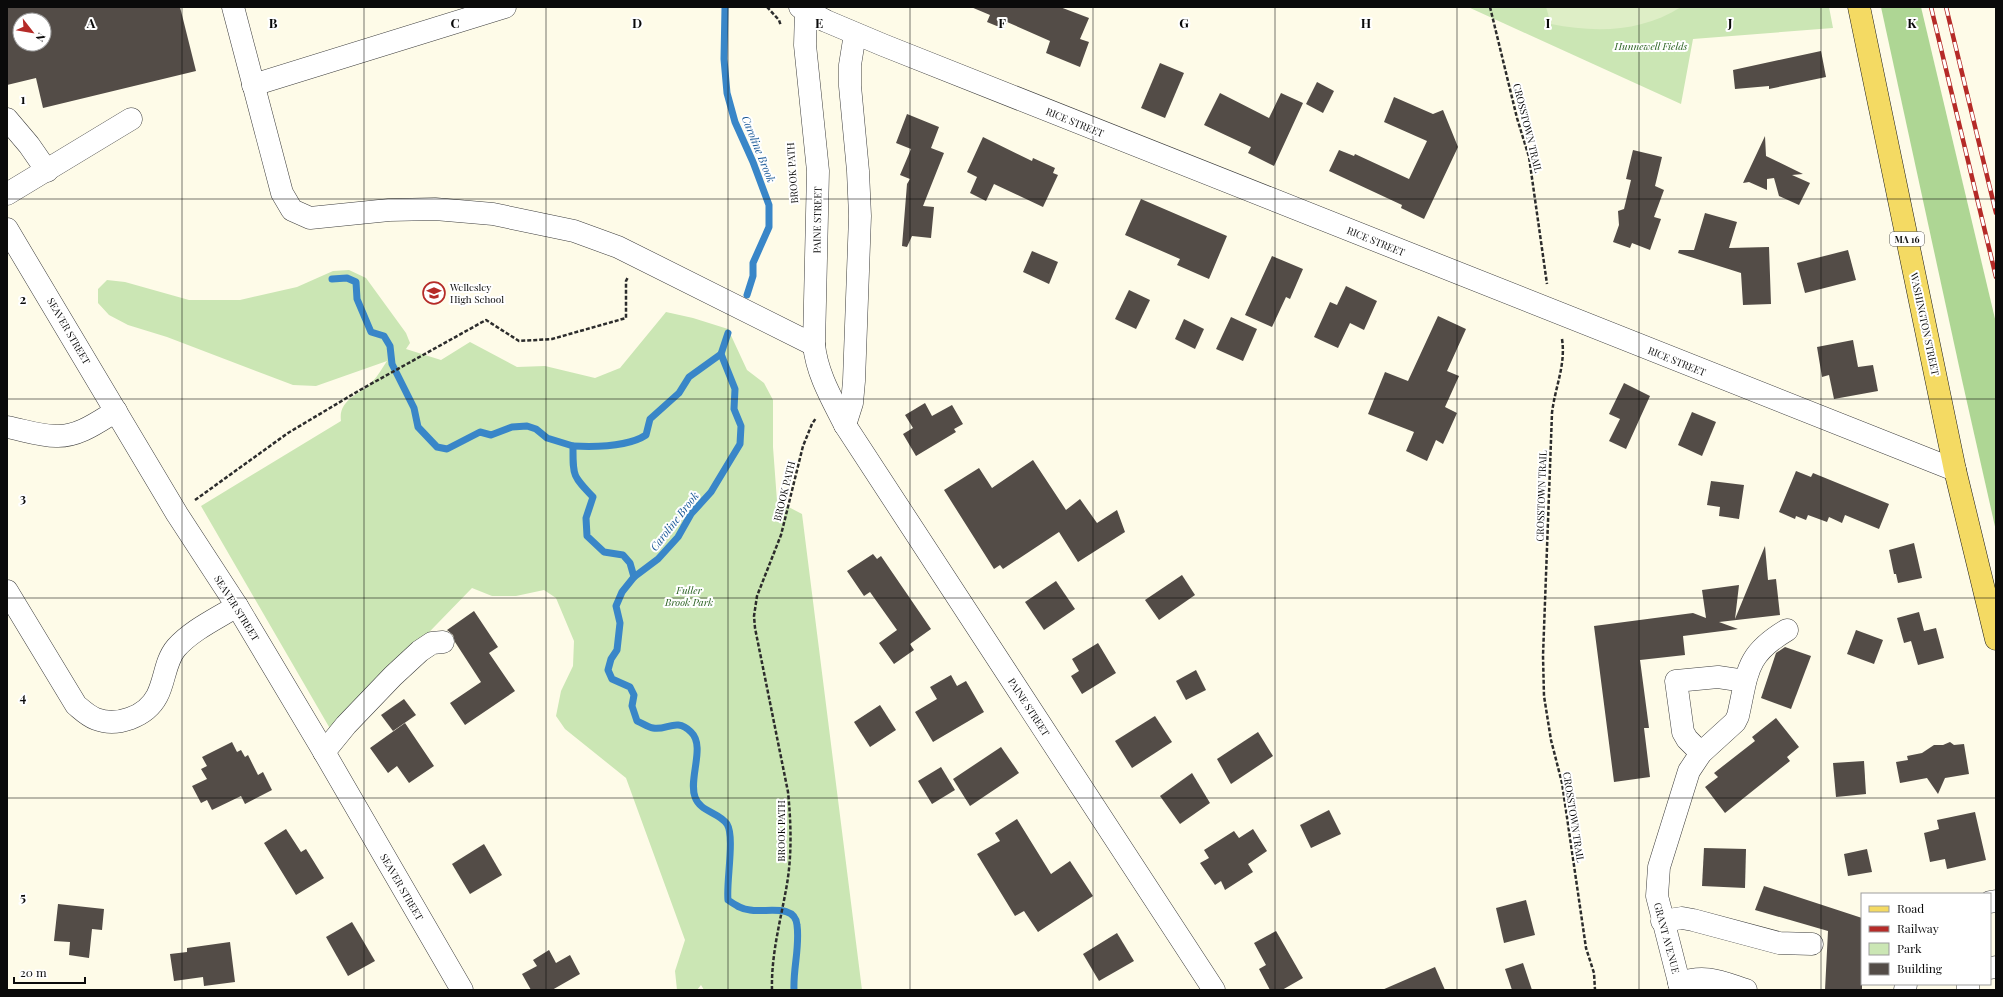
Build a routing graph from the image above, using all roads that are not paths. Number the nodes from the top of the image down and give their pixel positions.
1 (233, 7) edge
2 (505, 7) edge
3 (1859, 7) edge
4 (803, 9) edge
5 (855, 34) junction
6 (253, 85) junction
7 (7, 119) edge
8 (131, 119) dead end
9 (47, 171) junction
10 (7, 194) edge
11 (7, 229) edge
12 (814, 345) junction
13 (116, 411) junction
14 (845, 425) junction
15 (7, 427) edge
16 (1955, 470) junction
17 (7, 591) edge
18 (237, 606) junction
19 (1787, 630) dead end
20 (1996, 639) edge
21 (443, 642) dead end
22 (1745, 681) junction
23 (324, 752) junction
24 (1701, 753) junction
25 (1662, 921) junction
26 (1812, 944) dead end
27 (1680, 986) edge
28 (462, 990) edge
29 (1214, 990) edge
30 (1746, 990) edge

1 - 6 street
2 - 6 street
3 - 16 main road, WASHINGTON STREET / MA 16
4 - 5 street, RICE STREET
4 - 12 street, PAINE STREET
5 - 14 street
5 - 16 street, RICE STREET
6 - 12 street
7 - 9 street
8 - 9 street
9 - 10 street
11 - 13 street, SEAVER STREET
12 - 14 street, PAINE STREET
13 - 15 street
13 - 18 street, SEAVER STREET
14 - 29 street, PAINE STREET
16 - 20 main road, WASHINGTON STREET / MA 16
17 - 18 street
18 - 23 street, SEAVER STREET
19 - 22 street, GRANT AVENUE
21 - 23 street
22 - 24 street, GRANT AVENUE
22 - 24 street
23 - 28 street, SEAVER STREET
24 - 25 street, GRANT AVENUE
25 - 26 street
25 - 27 street, GRANT AVENUE
27 - 30 street

